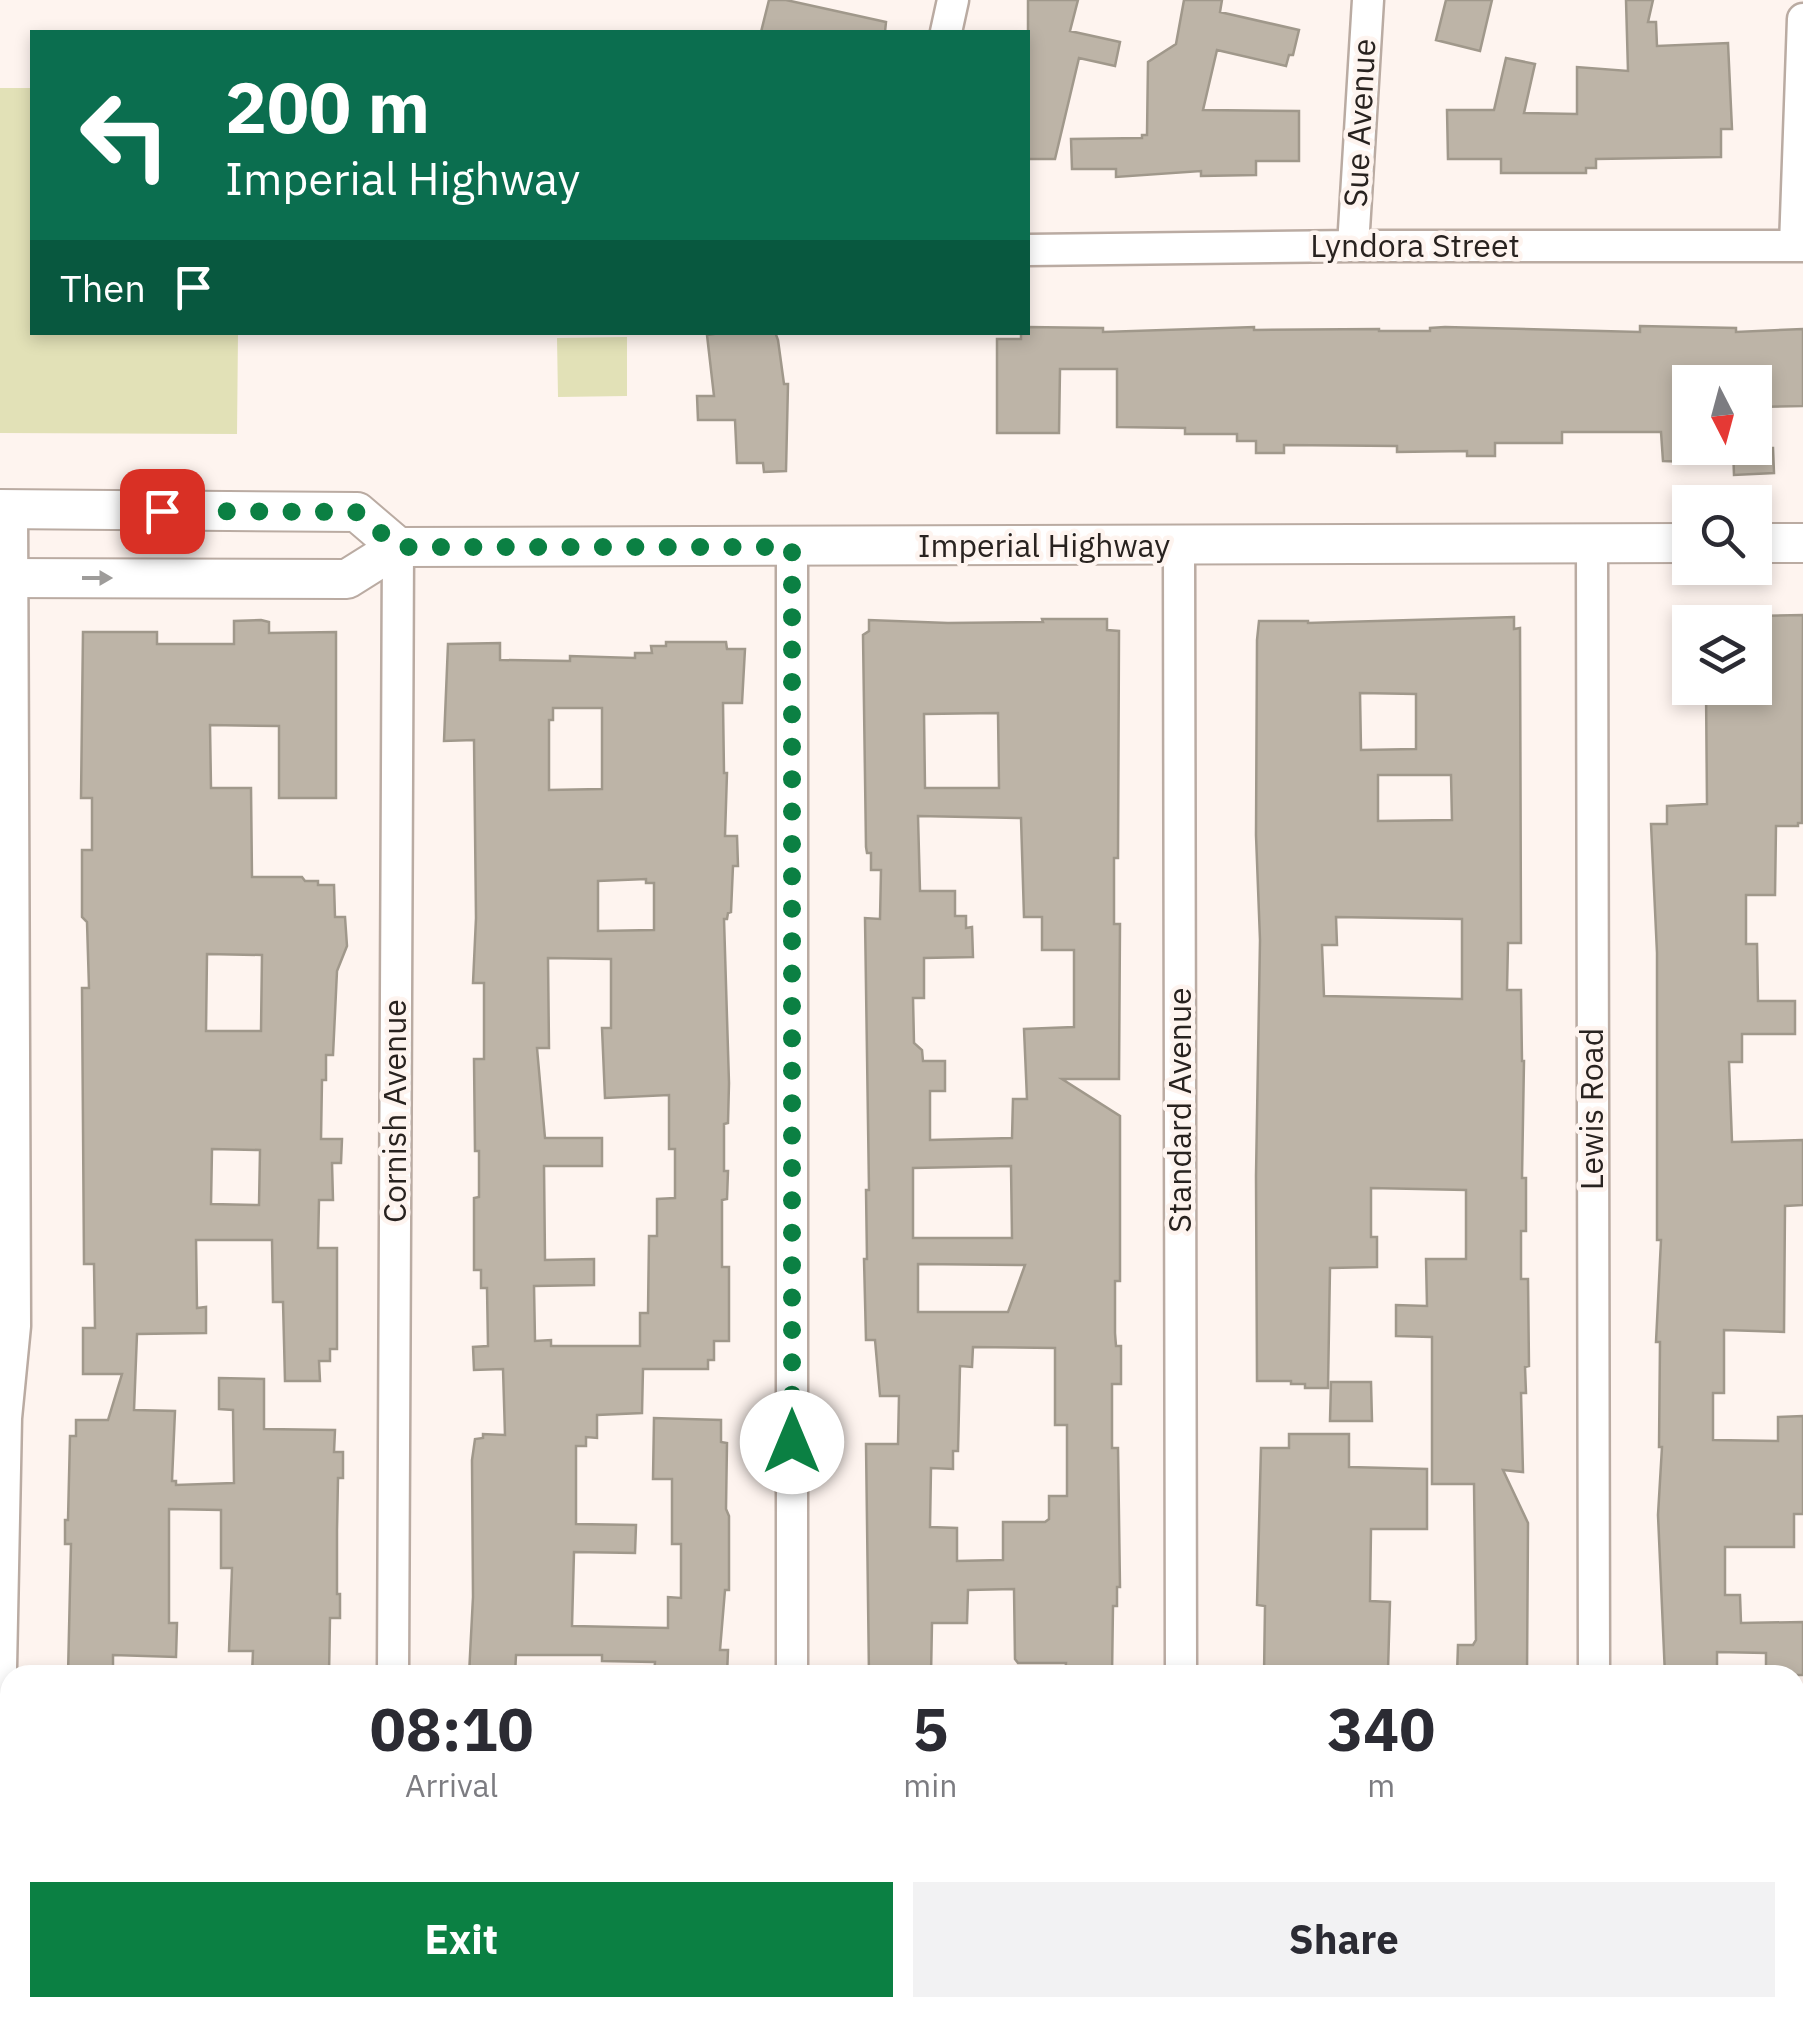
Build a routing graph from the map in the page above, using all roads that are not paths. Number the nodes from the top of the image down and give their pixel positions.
1 (953, 0) edge
2 (1368, 0) edge
3 (1803, 19) edge
4 (946, 30) edge
5 (1354, 246) junction
6 (1799, 246) edge
7 (1030, 250) edge
8 (6, 509) edge
9 (1772, 543) edge
10 (1803, 543) edge
11 (1592, 544) junction
12 (1672, 544) edge
13 (1179, 546) junction
14 (398, 547) junction
15 (792, 547) junction
16 (6, 578) edge
17 (3, 1418) edge
18 (1, 1665) edge
19 (392, 1665) edge
20 (792, 1665) edge
21 (1181, 1665) edge
22 (1594, 1665) edge

1 - 4 street
2 - 5 street, Sue Avenue
3 - 6 street
5 - 6 street, Lyndora Street
5 - 7 street, Lyndora Street
8 - 14 main road
8 - 16 street
9 - 10 main road
11 - 12 main road, Imperial Highway
11 - 13 main road, Imperial Highway
11 - 22 street, Lewis Road
13 - 15 main road, Imperial Highway
13 - 21 street, Standard Avenue
14 - 15 main road, Imperial Highway
16 -> 14 main road
14 - 19 street, Cornish Avenue
15 - 20 street
16 - 17 street
17 - 18 street

